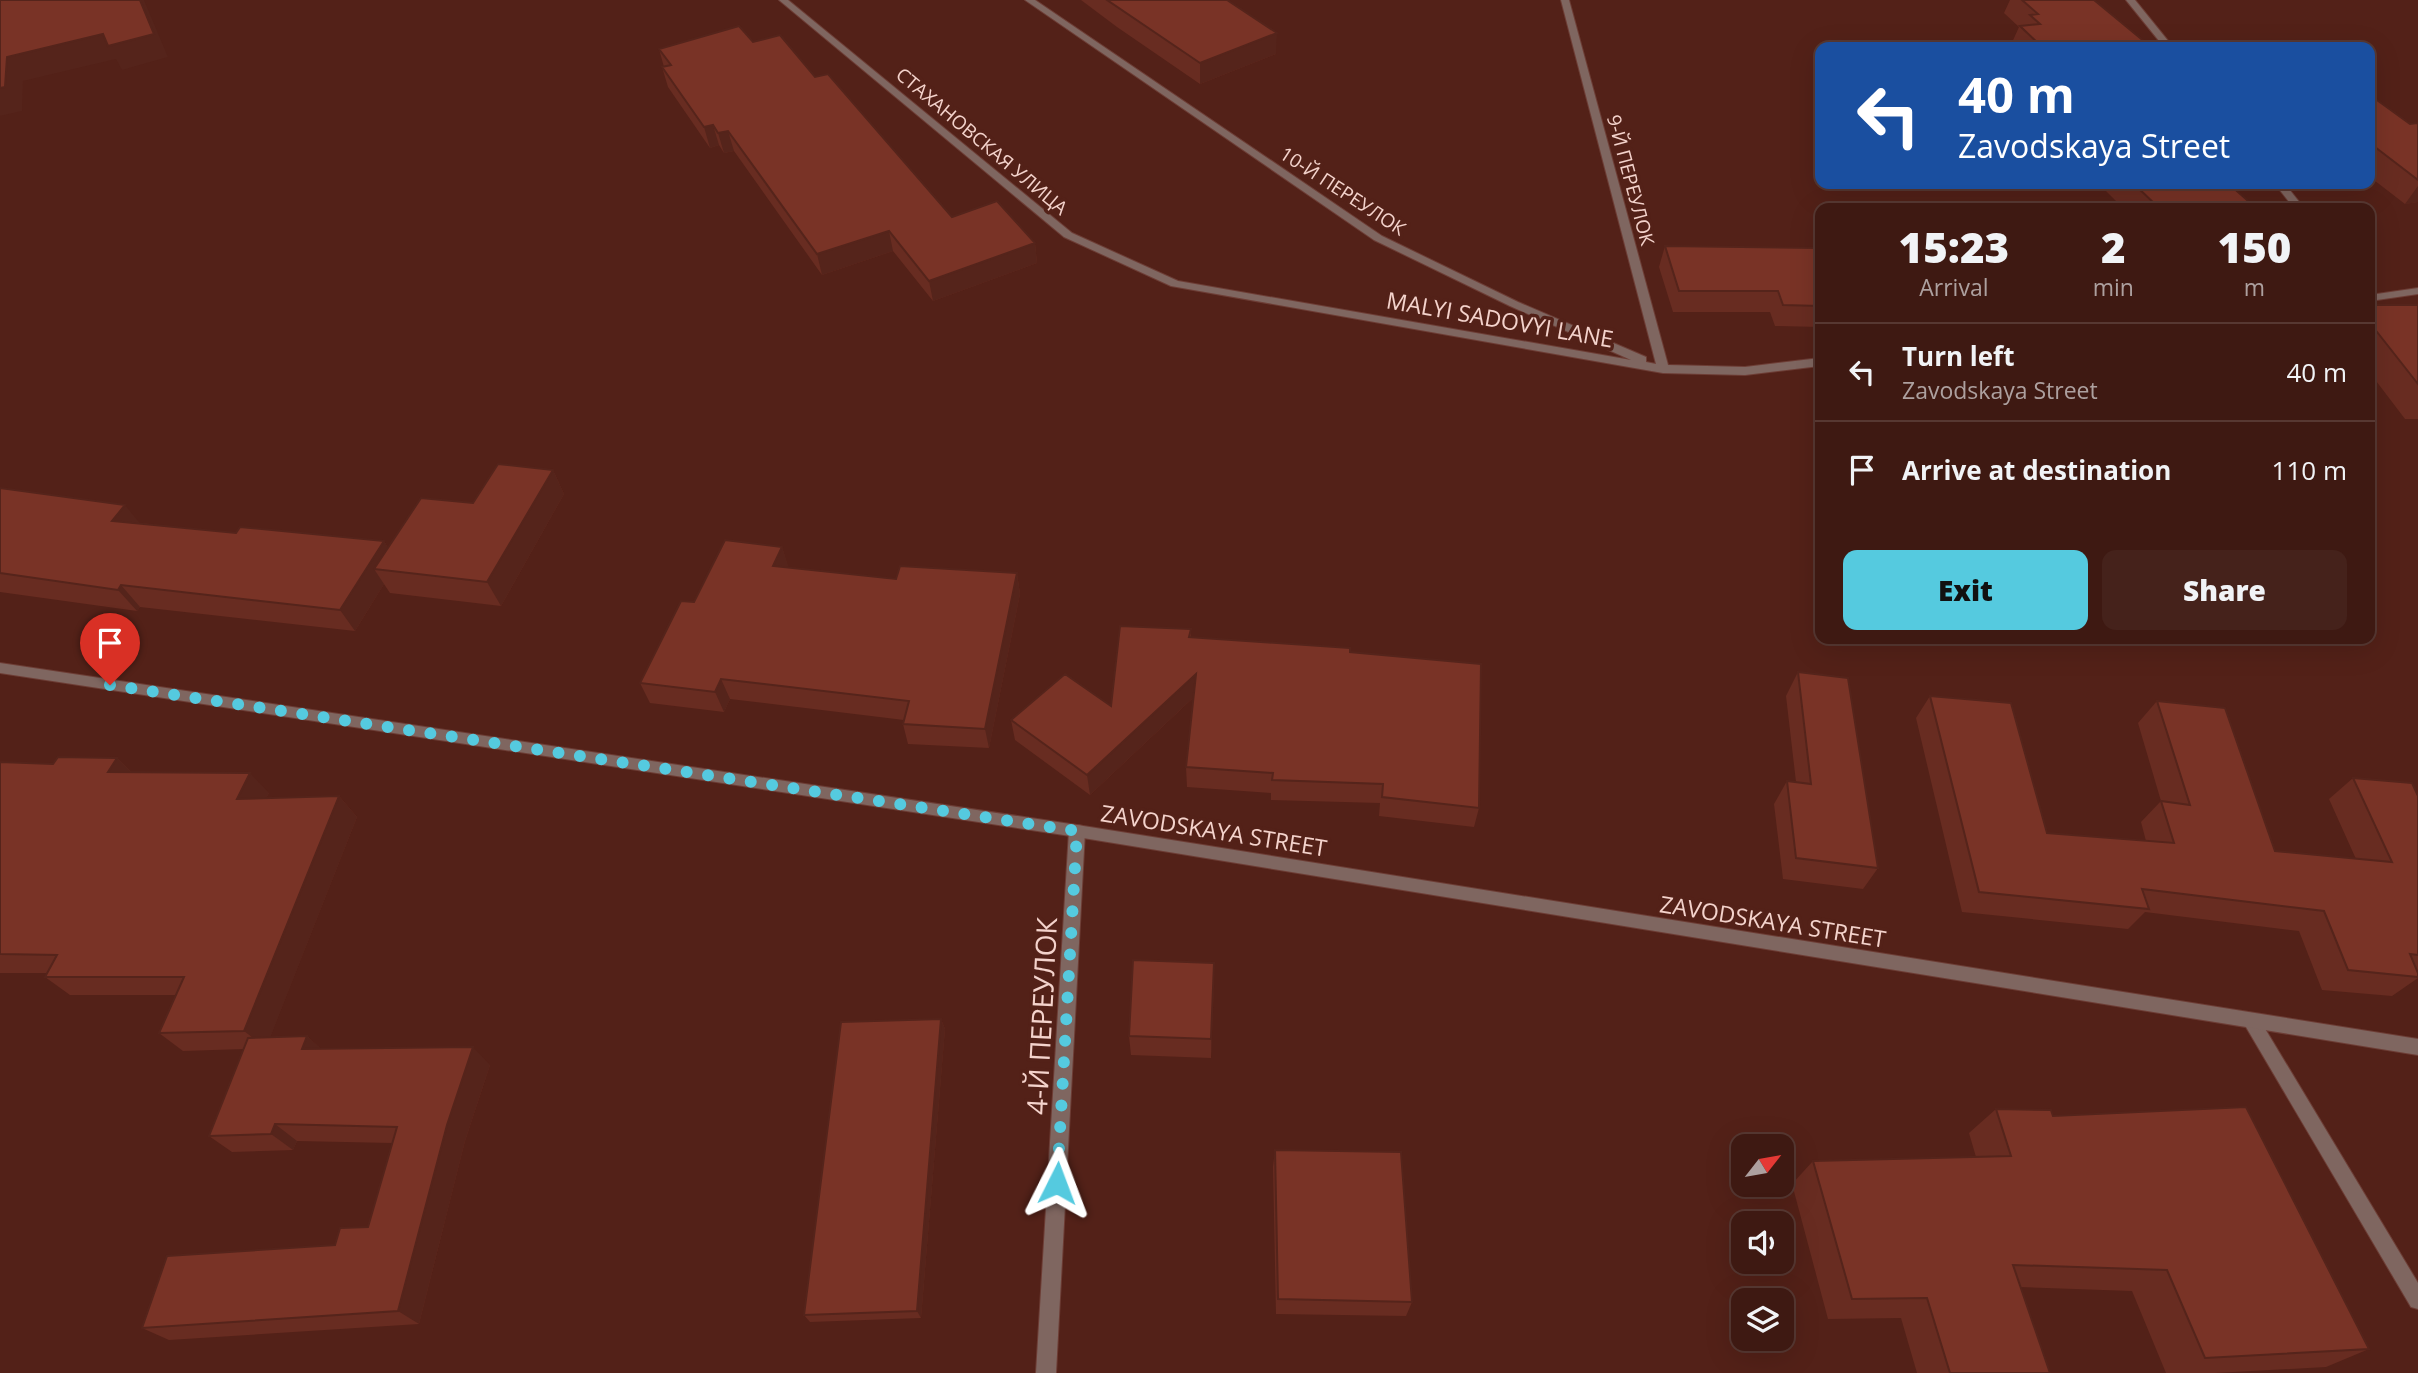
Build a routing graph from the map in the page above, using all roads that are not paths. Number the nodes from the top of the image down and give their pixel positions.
1 (783, 0) edge
2 (1029, 0) edge
3 (1564, 0) edge
4 (2130, 0) edge
5 (2165, 42) edge
6 (2284, 189) edge
7 (2296, 203) edge
8 (1175, 284) joint
9 (2418, 291) edge
10 (2375, 296) edge
11 (1815, 363) edge
12 (1663, 369) junction
13 (0, 668) edge
14 (1077, 831) junction
15 (2252, 1022) junction
16 (2418, 1047) edge
17 (2418, 1300) edge
18 (1046, 1373) edge

1 - 8 street, СТАХАНОВСКАЯ УЛИЦА
2 - 12 street, 10-Й ПЕРЕУЛОК
3 - 12 street, 9-Й ПЕРЕУЛОК
4 - 5 street
6 - 7 street
8 - 12 street, MALYI SADOVYI LANE
9 - 10 street
11 - 12 street, MALYI SADOVYI LANE
13 - 14 street, ZAVODSKAYA STREET
14 - 15 street, ZAVODSKAYA STREET
14 - 18 street, 4-Й ПЕРЕУЛОК
15 - 16 street, ZAVODSKAYA STREET
15 - 17 street

